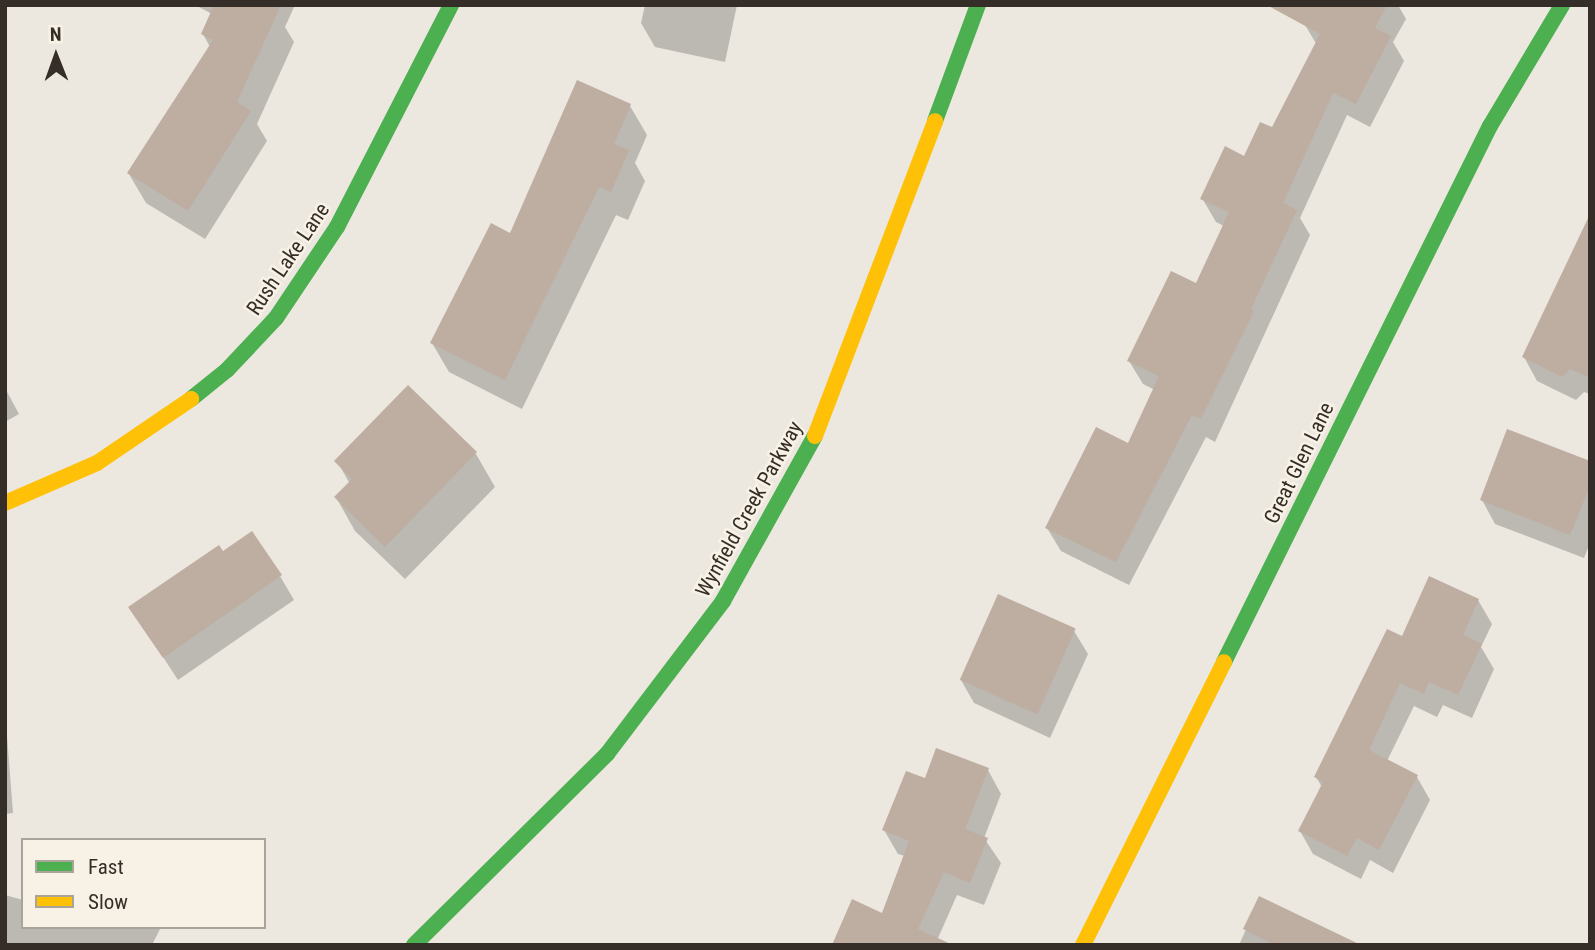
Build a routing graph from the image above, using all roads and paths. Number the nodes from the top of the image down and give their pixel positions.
1 (450, 5) edge
2 (978, 5) edge
3 (1562, 5) edge
4 (5, 503) edge
5 (414, 945) edge
6 (1083, 945) edge

1 - 4 street, Rush Lake Lane
2 - 5 street, Wynfield Creek Parkway
3 - 6 street, Great Glen Lane

